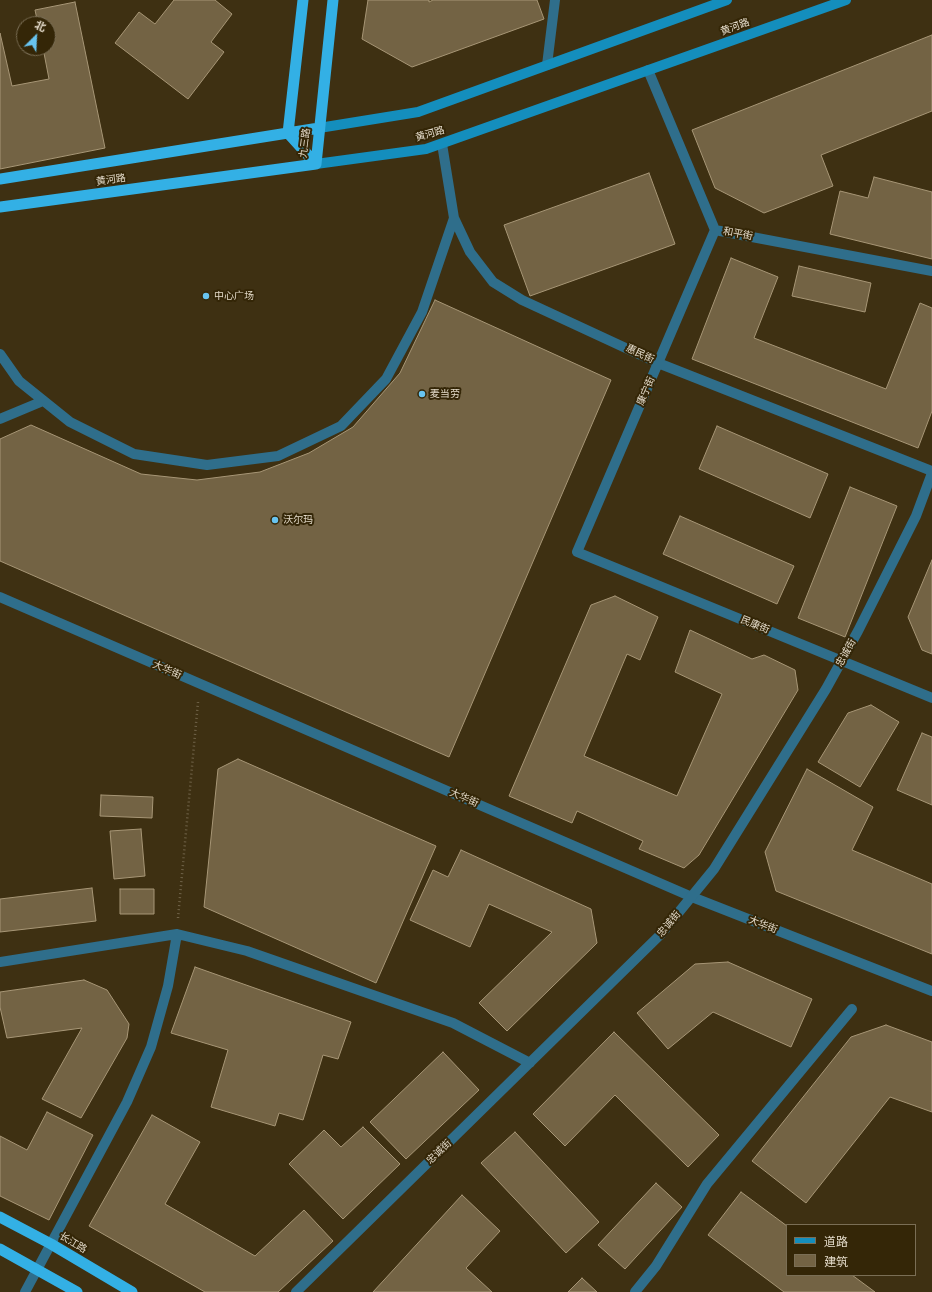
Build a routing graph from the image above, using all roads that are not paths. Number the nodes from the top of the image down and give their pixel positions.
1 (303, 0) edge
2 (333, 0) edge
3 (556, 0) edge
4 (727, 0) edge
5 (846, 0) edge
6 (547, 65) junction
7 (648, 70) junction
8 (320, 128) junction
9 (288, 133) junction
10 (442, 144) junction
11 (316, 164) junction
12 (0, 179) edge
13 (0, 207) edge
14 (454, 218) junction
15 (715, 230) junction
16 (932, 271) edge
17 (0, 354) edge
18 (658, 363) junction
19 (43, 401) junction
20 (0, 419) edge
21 (932, 472) edge
22 (577, 552) joint
23 (0, 597) edge
24 (841, 661) junction
25 (932, 698) edge
26 (692, 897) junction
27 (176, 934) junction
28 (0, 962) edge
29 (932, 991) edge
30 (852, 1009) dead end
31 (530, 1063) junction
32 (0, 1217) edge
33 (51, 1244) junction
34 (0, 1250) edge
35 (38, 1269) junction
36 (25, 1292) edge
37 (77, 1292) edge
38 (132, 1292) edge
39 (296, 1292) edge
40 (635, 1292) edge

1 - 9 highway, 九三路
2 - 8 highway, 九三路
3 - 6 street
4 - 6 main road, 黄河路
5 - 7 main road, 黄河路
6 - 8 main road, 黄河路
7 - 10 main road, 黄河路
7 - 15 street, 和平街
8 - 9 highway, 黄河路
8 - 11 highway, 九三路
9 - 11 highway, 九三路
9 - 12 highway, 黄河路
10 - 11 main road, 黄河路
10 - 14 street, 惠民街
11 - 13 highway, 黄河路
14 - 18 street, 惠民街
14 - 19 street
15 - 16 street, 和平街
15 - 18 street, 康宁街
17 - 19 street
18 - 21 street, 惠民街
18 - 22 street, 康宁街
19 - 20 street
21 - 24 street, 忠诚街
22 - 24 street, 民康街
23 - 26 street, 大华街
24 - 25 street, 民康街
24 - 26 street, 忠诚街
26 - 29 street, 大华街
26 - 31 street, 忠诚街
27 - 28 street
27 - 31 street
27 - 33 street
30 - 40 street
31 - 39 street, 忠诚街
32 - 33 highway, 长江路
33 - 35 street
33 - 38 highway, 长江路
34 - 35 highway
35 - 36 street
35 - 37 highway

